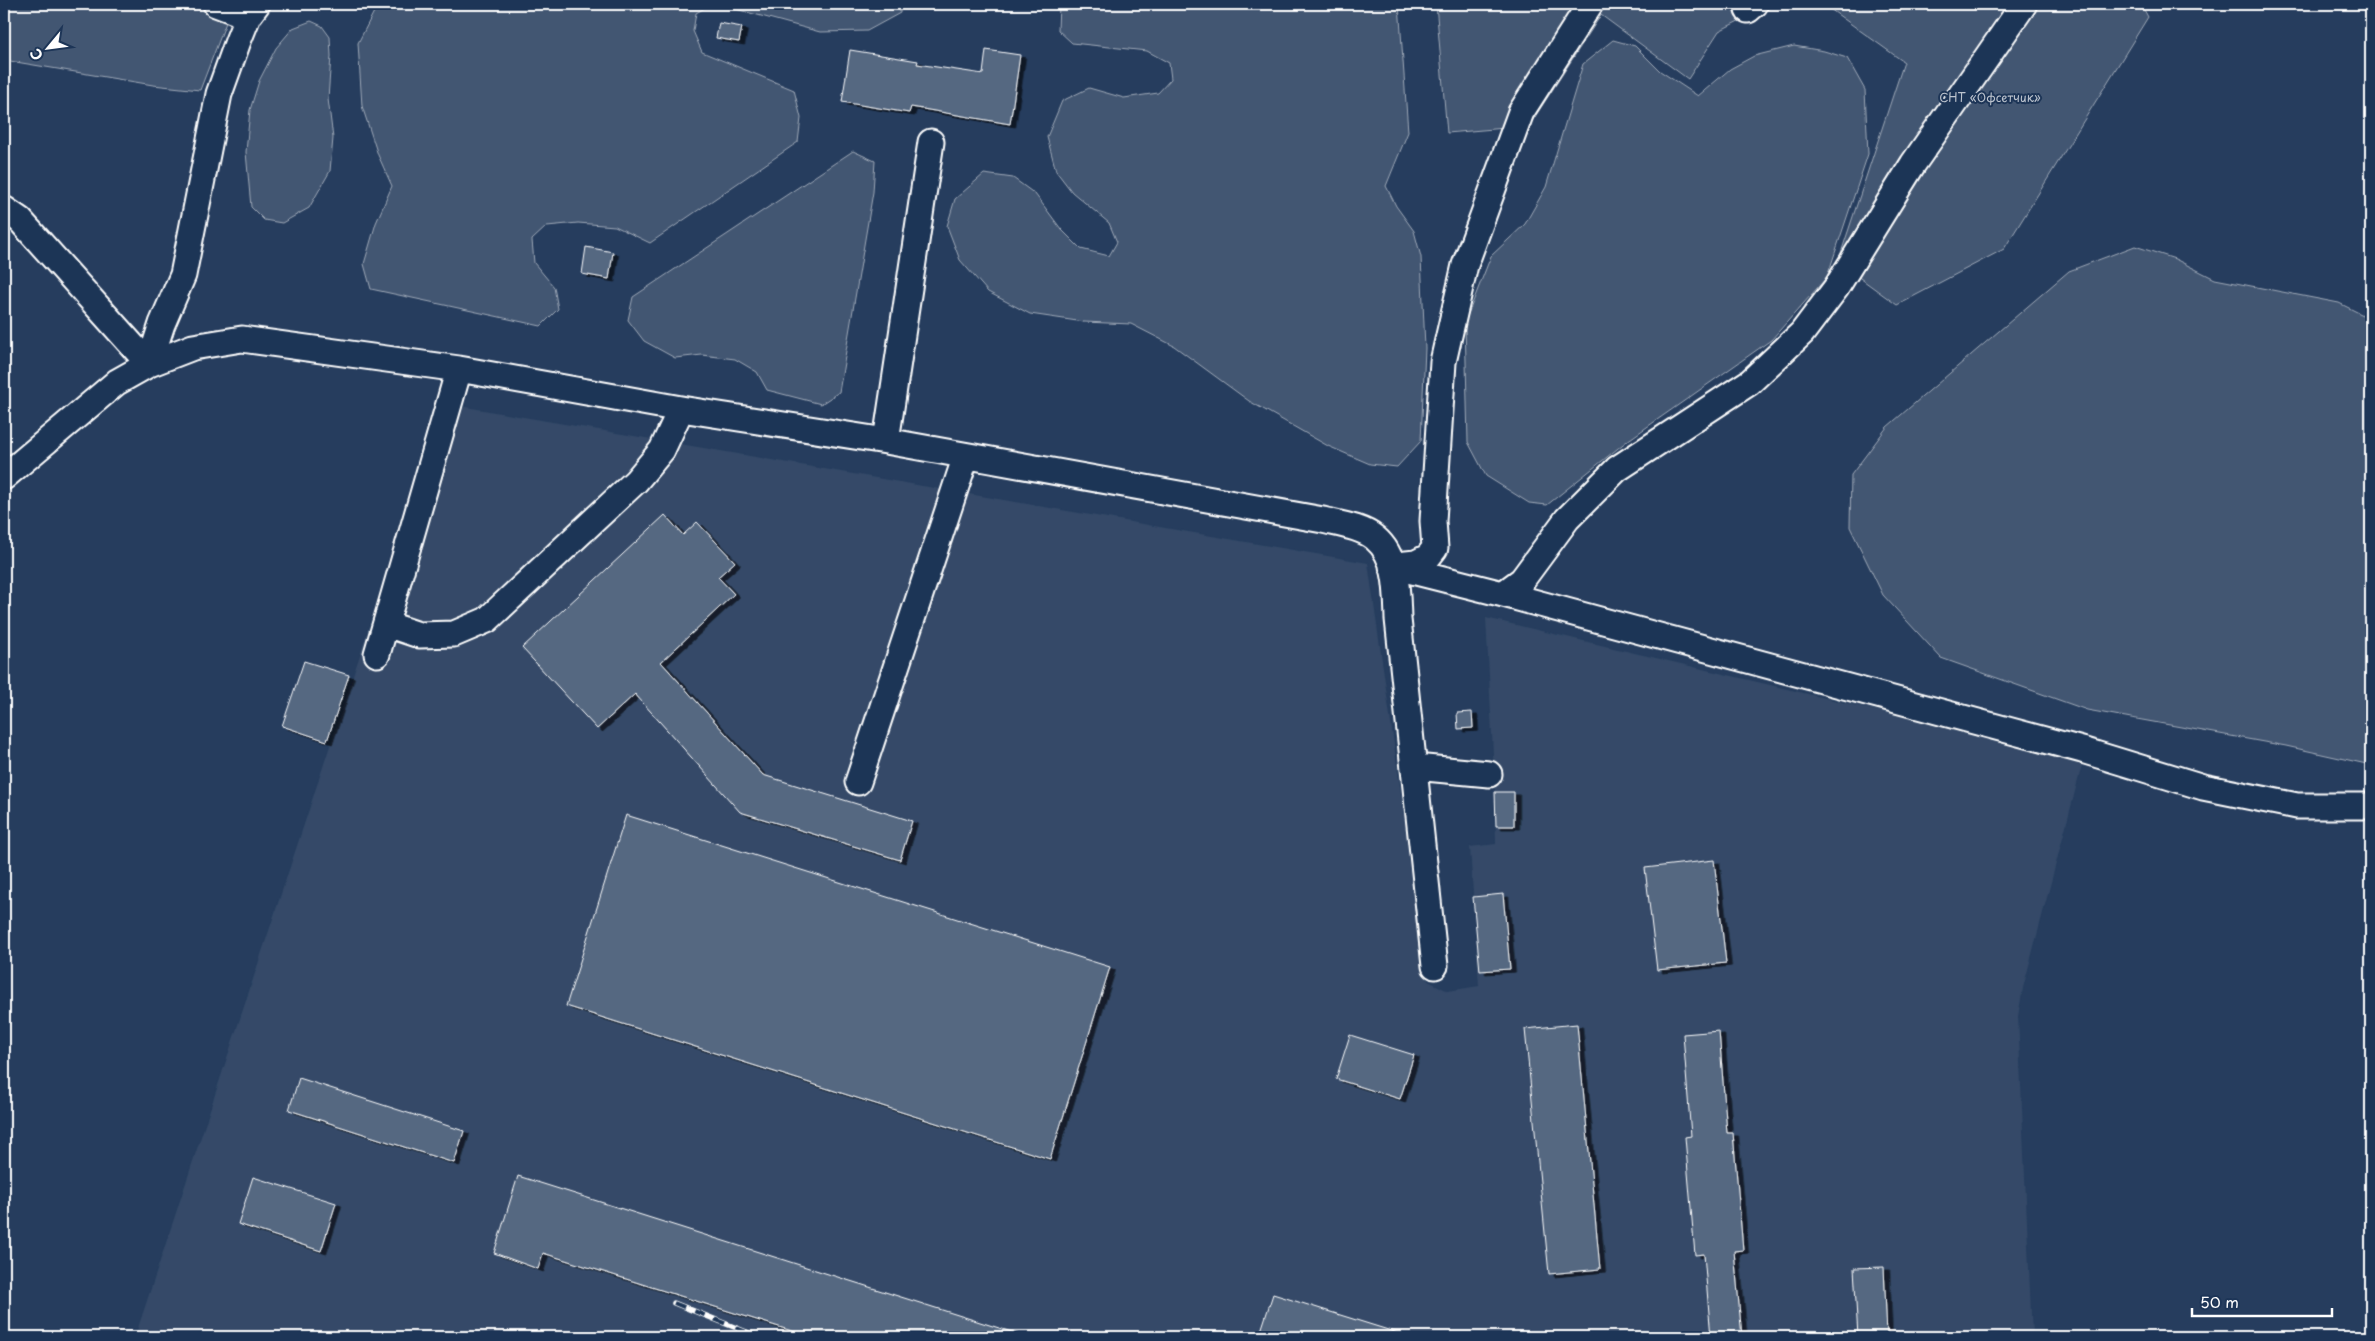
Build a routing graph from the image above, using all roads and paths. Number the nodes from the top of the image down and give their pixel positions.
1 (216, 4) edge
2 (1590, 4) edge
3 (2024, 4) edge
4 (252, 10) edge
5 (931, 142) dead end
6 (4, 209) edge
7 (148, 364) junction
8 (459, 369) junction
9 (681, 409) junction
10 (886, 441) junction
11 (966, 456) junction
12 (4, 477) edge
13 (1392, 566) junction
14 (1503, 594) junction
15 (386, 624) junction
16 (378, 654) dead end
17 (1414, 767) junction
18 (1489, 774) dead end
19 (858, 782) dead end
20 (2371, 806) edge
21 (1435, 966) dead end

1 - 4 street
2 - 13 street
3 - 14 street
4 - 7 street
5 - 10 street
6 - 7 street
7 - 8 street
7 - 12 street
8 - 9 street
8 - 15 street
9 - 10 street
9 - 15 street
10 - 11 street
11 - 13 street
11 - 19 street
13 - 14 street
13 - 17 street
14 - 20 street
15 - 16 street
17 - 18 street
17 - 21 street

